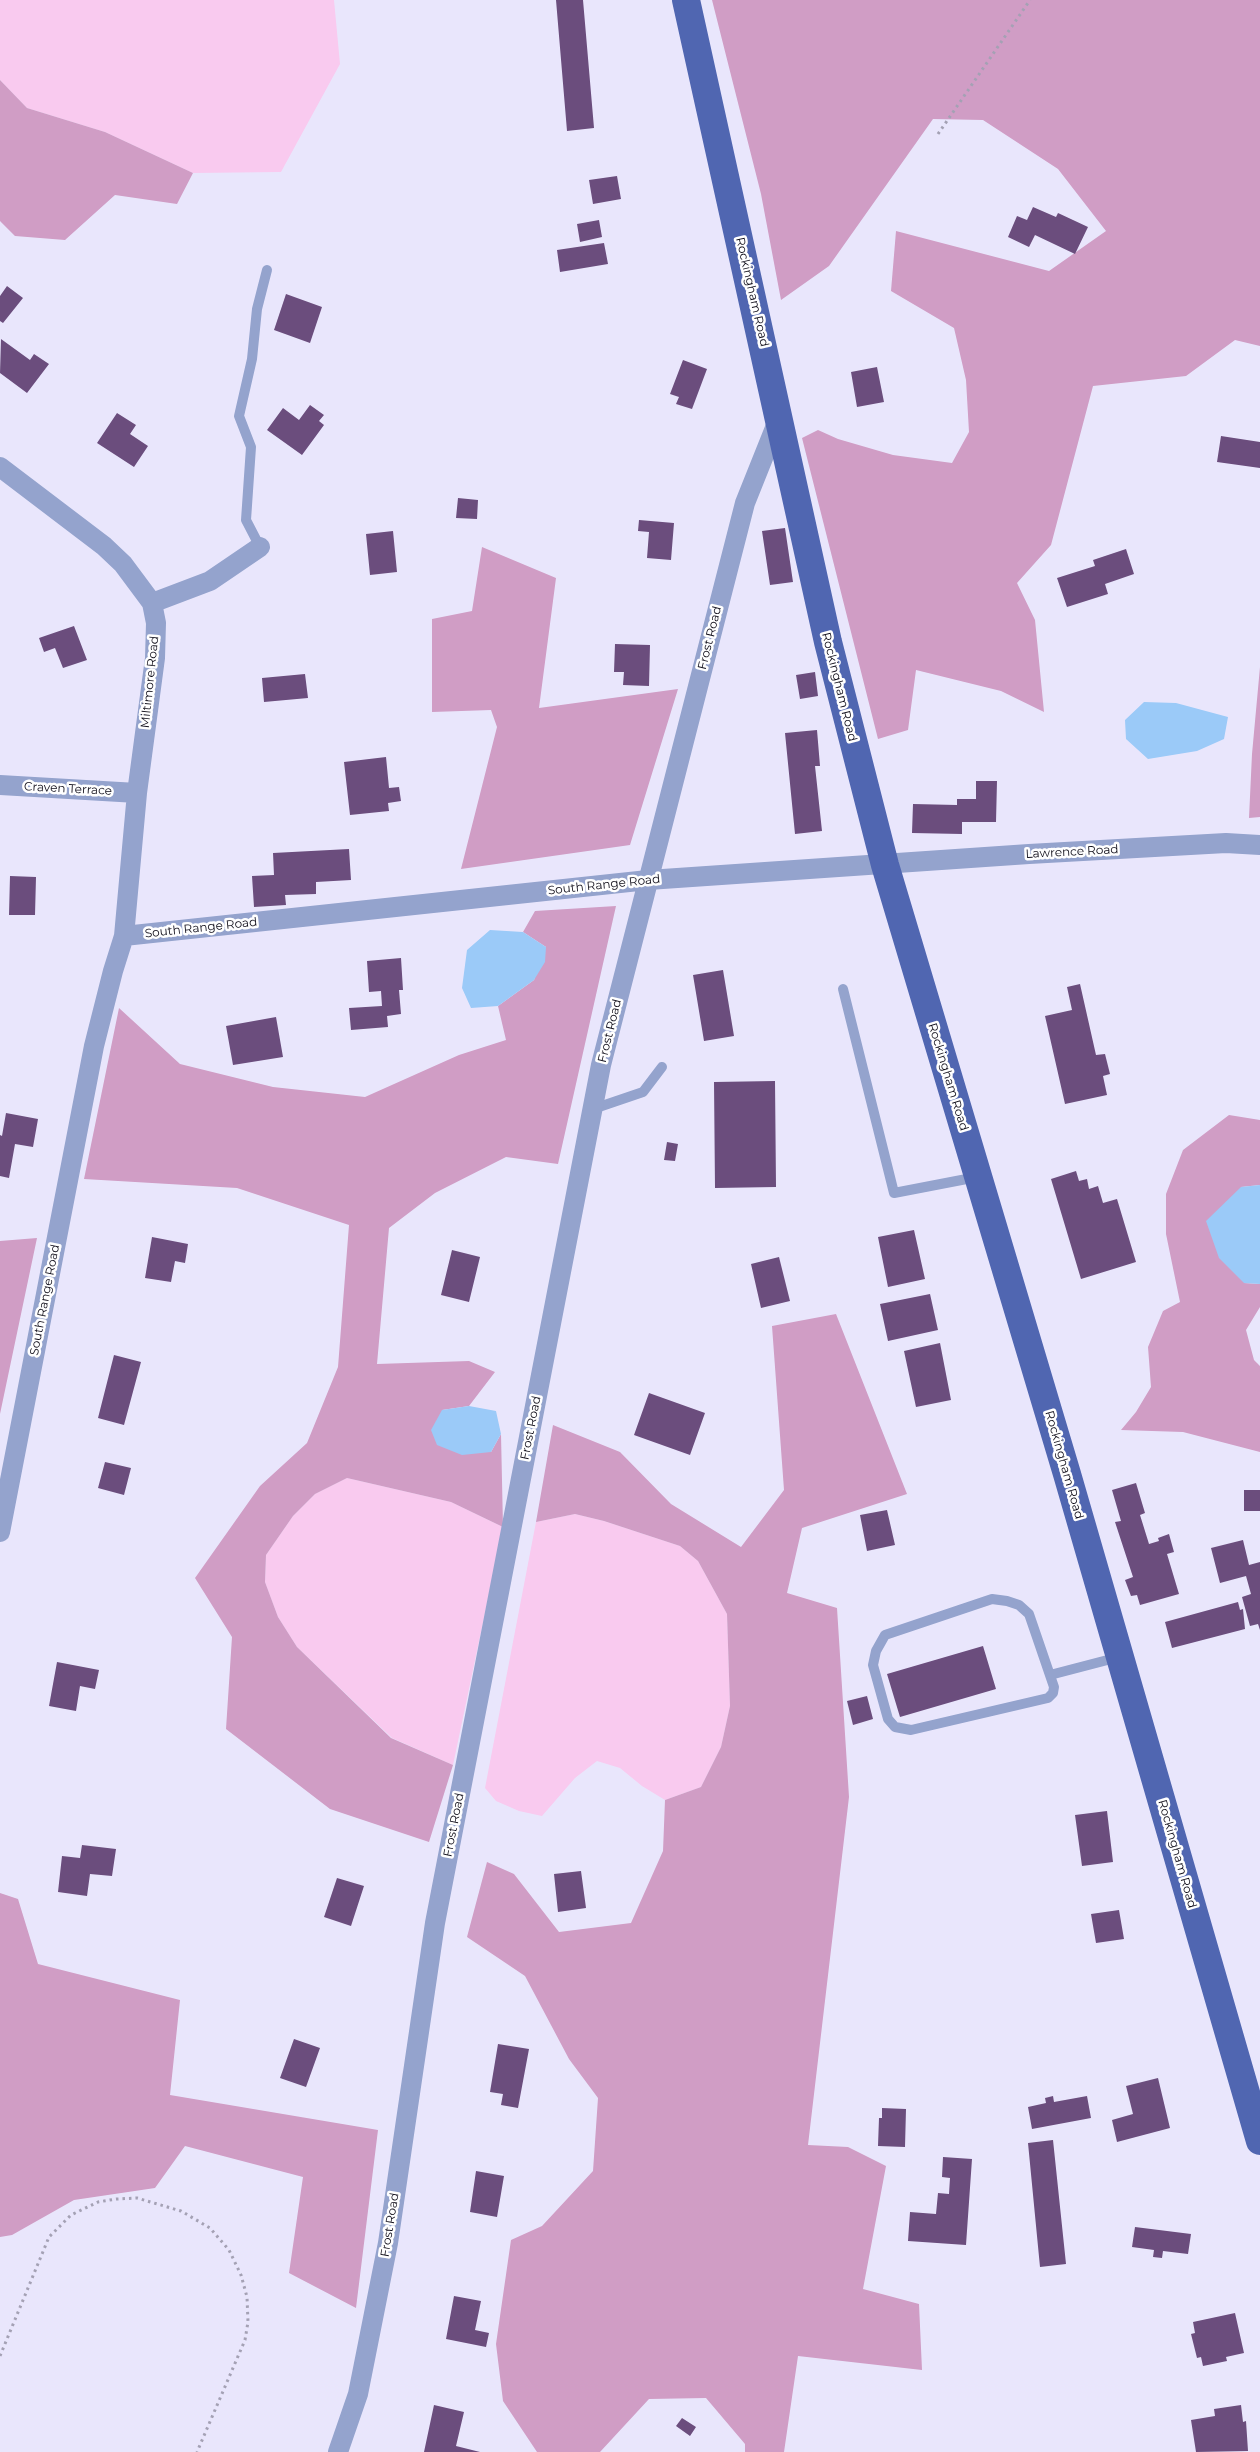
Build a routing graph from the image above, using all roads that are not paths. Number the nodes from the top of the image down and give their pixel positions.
1 (686, 0) edge
2 (267, 270) dead end
3 (780, 416) junction
4 (0, 467) edge
5 (260, 547) joint
6 (152, 603) junction
7 (0, 785) edge
8 (137, 792) junction
9 (1260, 845) edge
10 (885, 865) junction
11 (648, 880) junction
12 (124, 936) junction
13 (843, 989) dead end
14 (662, 1066) dead end
15 (593, 1110) junction
16 (978, 1177) junction
17 (0, 1532) edge
18 (1120, 1656) junction
19 (1050, 1675) junction
20 (1260, 2141) edge
21 (338, 2452) edge

1 - 3 main road, Rockingham Road
2 - 5 lane
3 - 10 main road, Rockingham Road
3 - 11 street, Frost Road
4 - 6 street, Miltimore Road
5 - 6 street
6 - 8 street, Miltimore Road
7 - 8 street, Craven Terrace
8 - 12 street, Miltimore Road
9 - 10 street, Lawrence Road
10 - 11 street, South Range Road
10 - 16 main road, Rockingham Road
11 - 12 street, South Range Road
11 - 15 street, Frost Road
12 - 17 street, South Range Road
13 - 16 lane
14 - 15 lane
15 - 21 street, Frost Road
16 - 18 main road, Rockingham Road
18 - 19 lane
18 - 20 main road, Rockingham Road
19 - 19 lane

